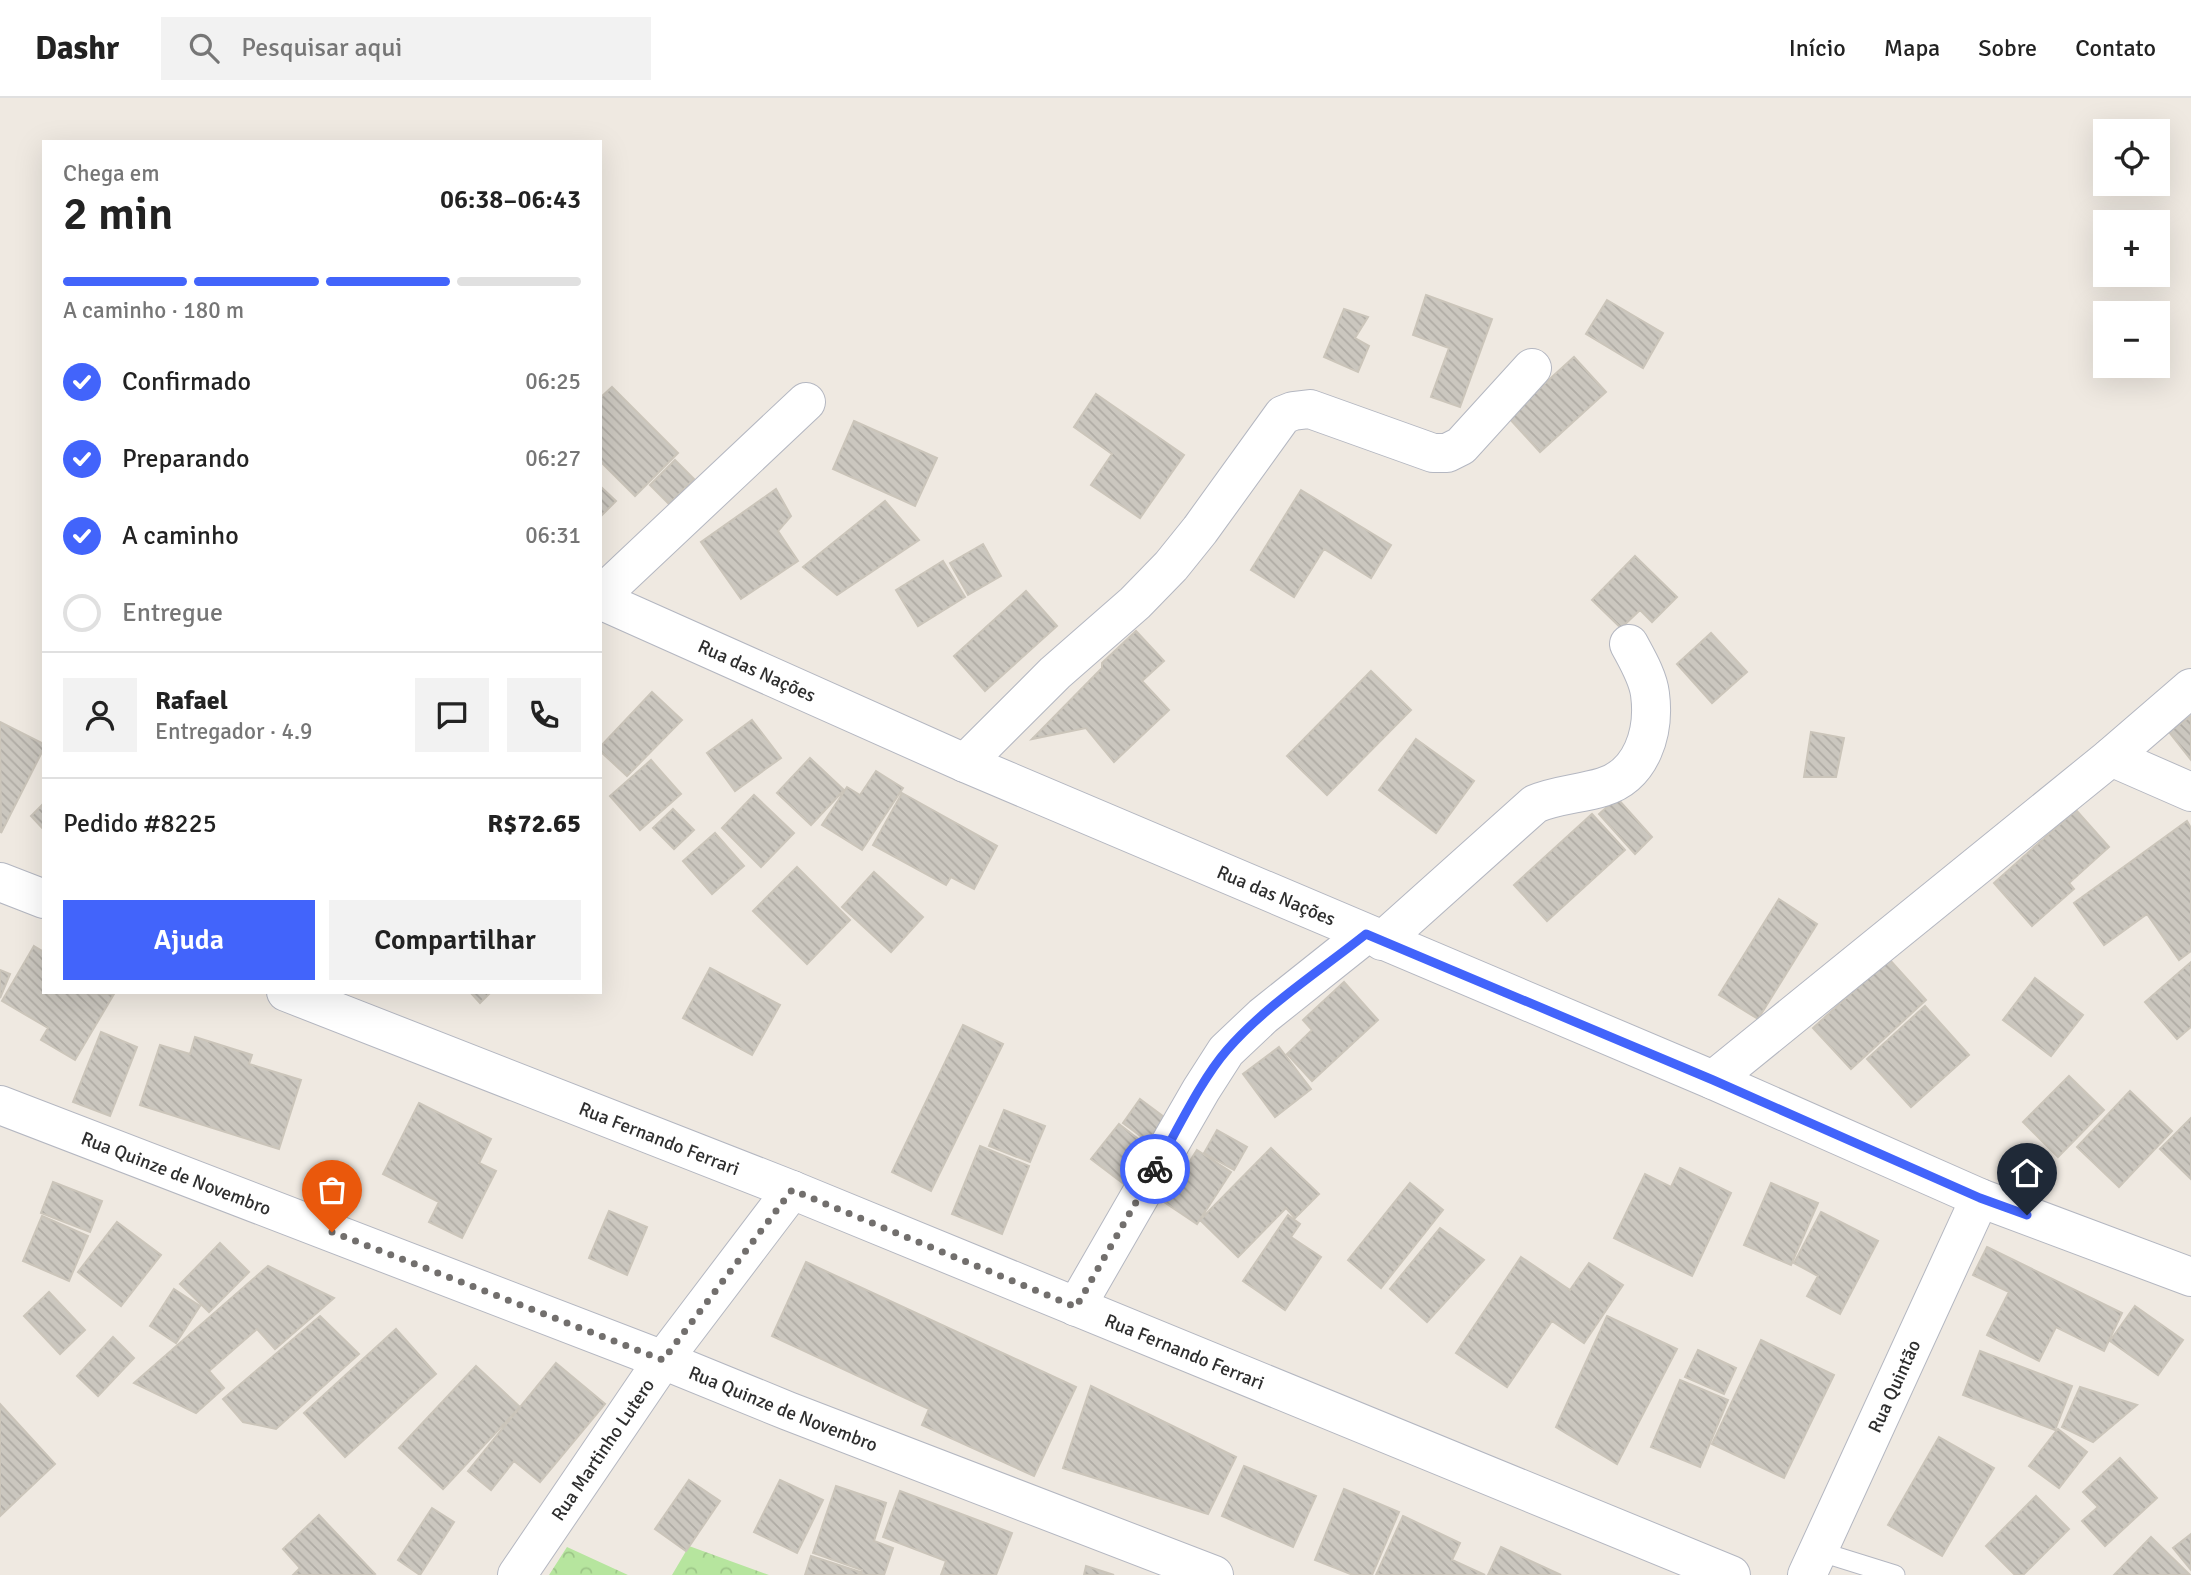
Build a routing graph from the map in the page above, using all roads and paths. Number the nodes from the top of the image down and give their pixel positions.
1 (1532, 368) dead end
2 (806, 402) dead end
3 (602, 596) edge
4 (602, 599) edge
5 (1629, 644) dead end
6 (2191, 688) edge
7 (2111, 757) junction
8 (965, 763) junction
9 (2191, 792) edge
10 (0, 882) edge
11 (42, 898) edge
12 (1374, 937) junction
13 (291, 994) edge
14 (1713, 1080) junction
15 (0, 1105) edge
16 (792, 1190) junction
17 (1980, 1198) junction
18 (2191, 1277) edge
19 (1076, 1307) junction
20 (663, 1360) junction
21 (1813, 1563) edge
22 (517, 1575) edge
23 (1214, 1575) edge
24 (1731, 1575) edge
25 (1895, 1575) edge

1 - 8 street
2 - 3 street
4 - 8 street, Rua das Nações
5 - 12 street
6 - 7 street
7 - 9 street
7 - 14 street
8 - 12 street, Rua das Nações
10 - 11 street
12 - 14 street, Rua das Nações
12 - 19 street
13 - 16 street, Rua Fernando Ferrari
14 - 17 street, Rua das Nações
15 - 20 street, Rua Quinze de Novembro
16 - 19 street, Rua Fernando Ferrari
16 - 20 street, Rua Martinho Lutero
17 - 18 street, Rua das Nações
17 - 21 street, Rua Quintão
19 - 24 street, Rua Fernando Ferrari
20 - 22 street, Rua Martinho Lutero
20 - 23 street, Rua Quinze de Novembro
21 - 25 lane

